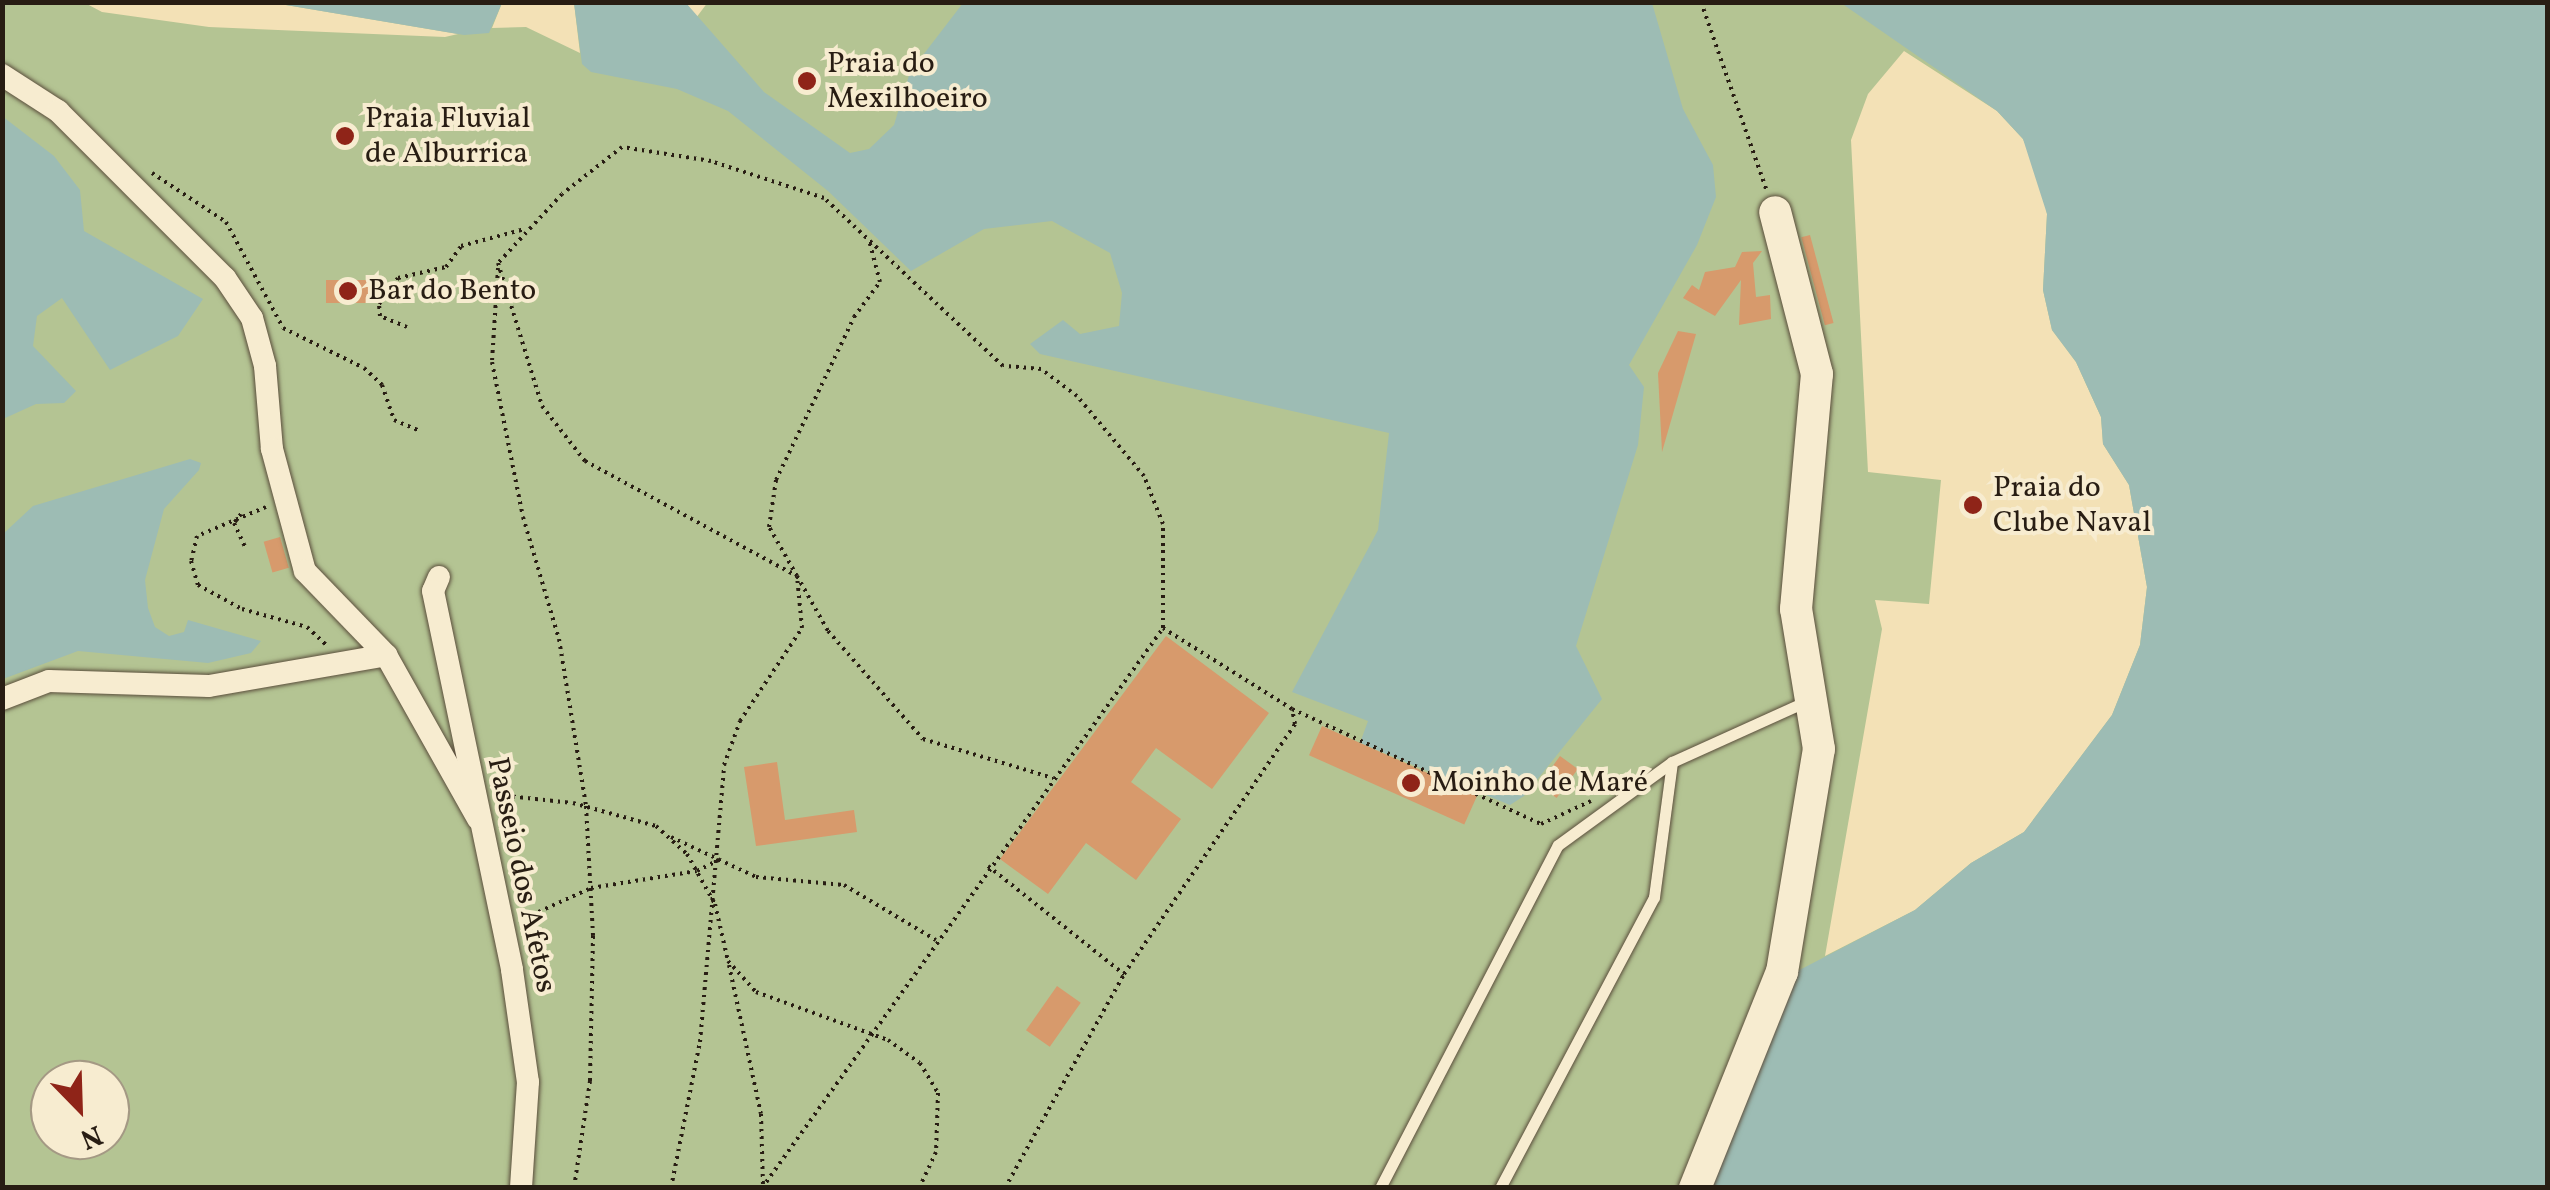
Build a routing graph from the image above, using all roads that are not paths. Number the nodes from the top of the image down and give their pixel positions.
1 (2, 74) edge
2 (1775, 212) road end
3 (439, 577) dead end
4 (386, 655) junction
5 (2, 699) edge
6 (1811, 700) junction
7 (1672, 762) junction
8 (478, 819) junction
9 (521, 1188) edge
10 (1380, 1188) edge
11 (1500, 1188) edge
12 (1694, 1188) edge

1 - 4 street
2 - 6 street
3 - 8 street, Passeio dos Afetos
4 - 5 street
4 - 8 street
6 - 7 lane
6 - 12 street
7 - 10 lane
7 - 11 lane
8 - 9 street, Passeio dos Afetos

